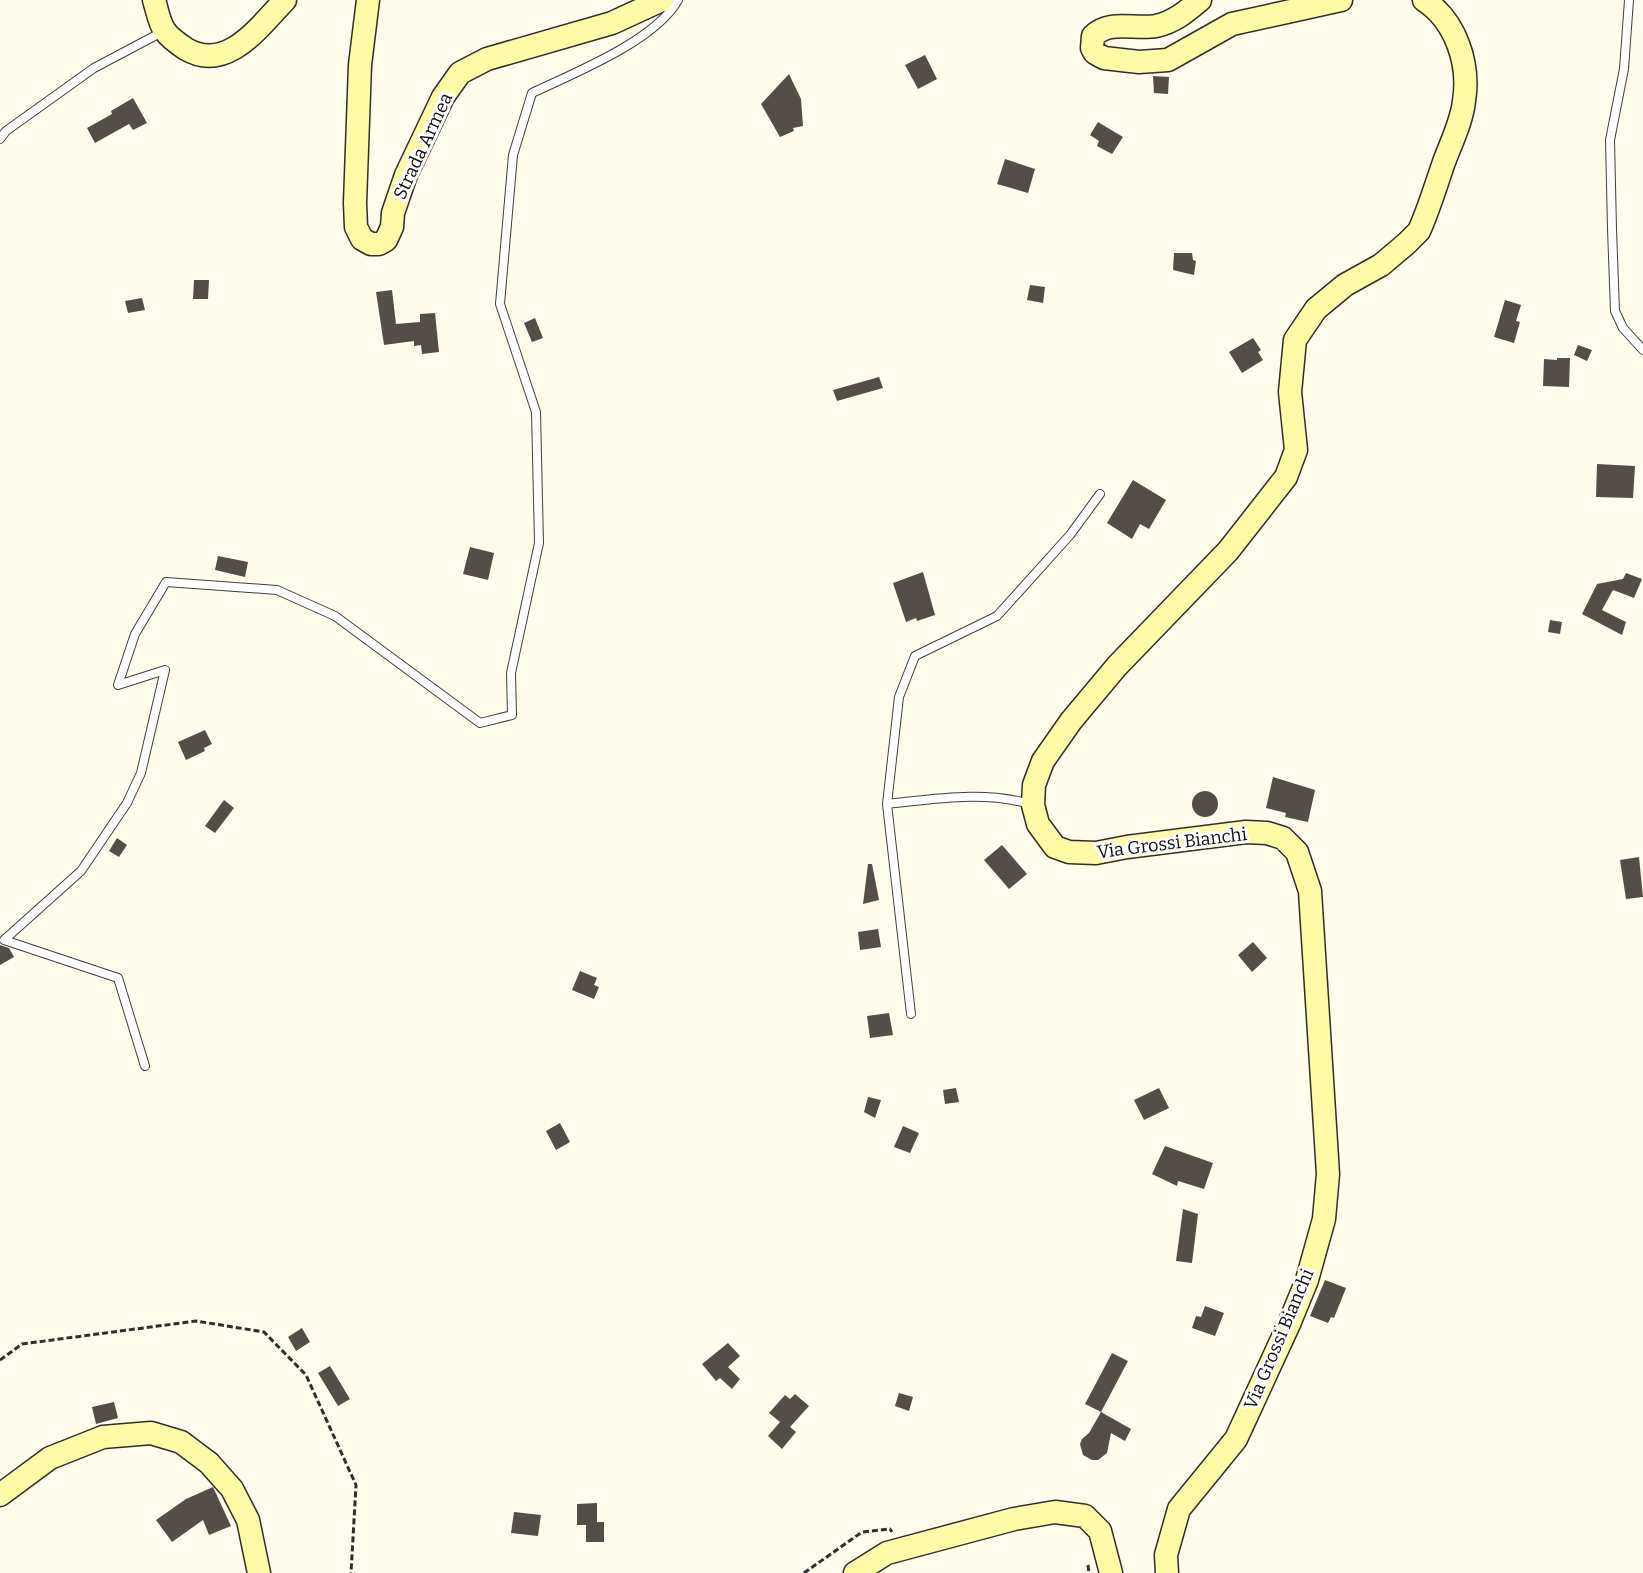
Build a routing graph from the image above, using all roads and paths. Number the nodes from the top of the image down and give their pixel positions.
1 (154, 0) edge
2 (285, 0) edge
3 (368, 0) edge
4 (662, 0) edge
5 (678, 0) edge
6 (1200, 0) edge
7 (1341, 0) edge
8 (1424, 0) edge
9 (1629, 0) edge
10 (165, 31) junction
11 (0, 139) edge
12 (1643, 351) edge
13 (1100, 494) dead end
14 (887, 804) junction
15 (1033, 805) junction
16 (911, 1014) dead end
17 (145, 1066) dead end
18 (0, 1360) edge
19 (0, 1495) edge
20 (904, 1548) junction
21 (260, 1573) edge
22 (351, 1573) edge
23 (804, 1573) edge
24 (855, 1573) edge
25 (1111, 1573) edge
26 (1167, 1573) edge

1 - 10 main road
2 - 10 main road
3 - 4 main road, Strada Armea
5 - 17 lane
6 - 7 main road
8 - 15 main road, Via Grossi Bianchi
9 - 12 lane
10 - 11 lane
13 - 14 lane
14 - 15 lane
14 - 16 lane
15 - 26 main road, Via Grossi Bianchi
18 - 22 path
19 - 21 main road
20 - 23 path
20 - 24 main road
20 - 25 main road

